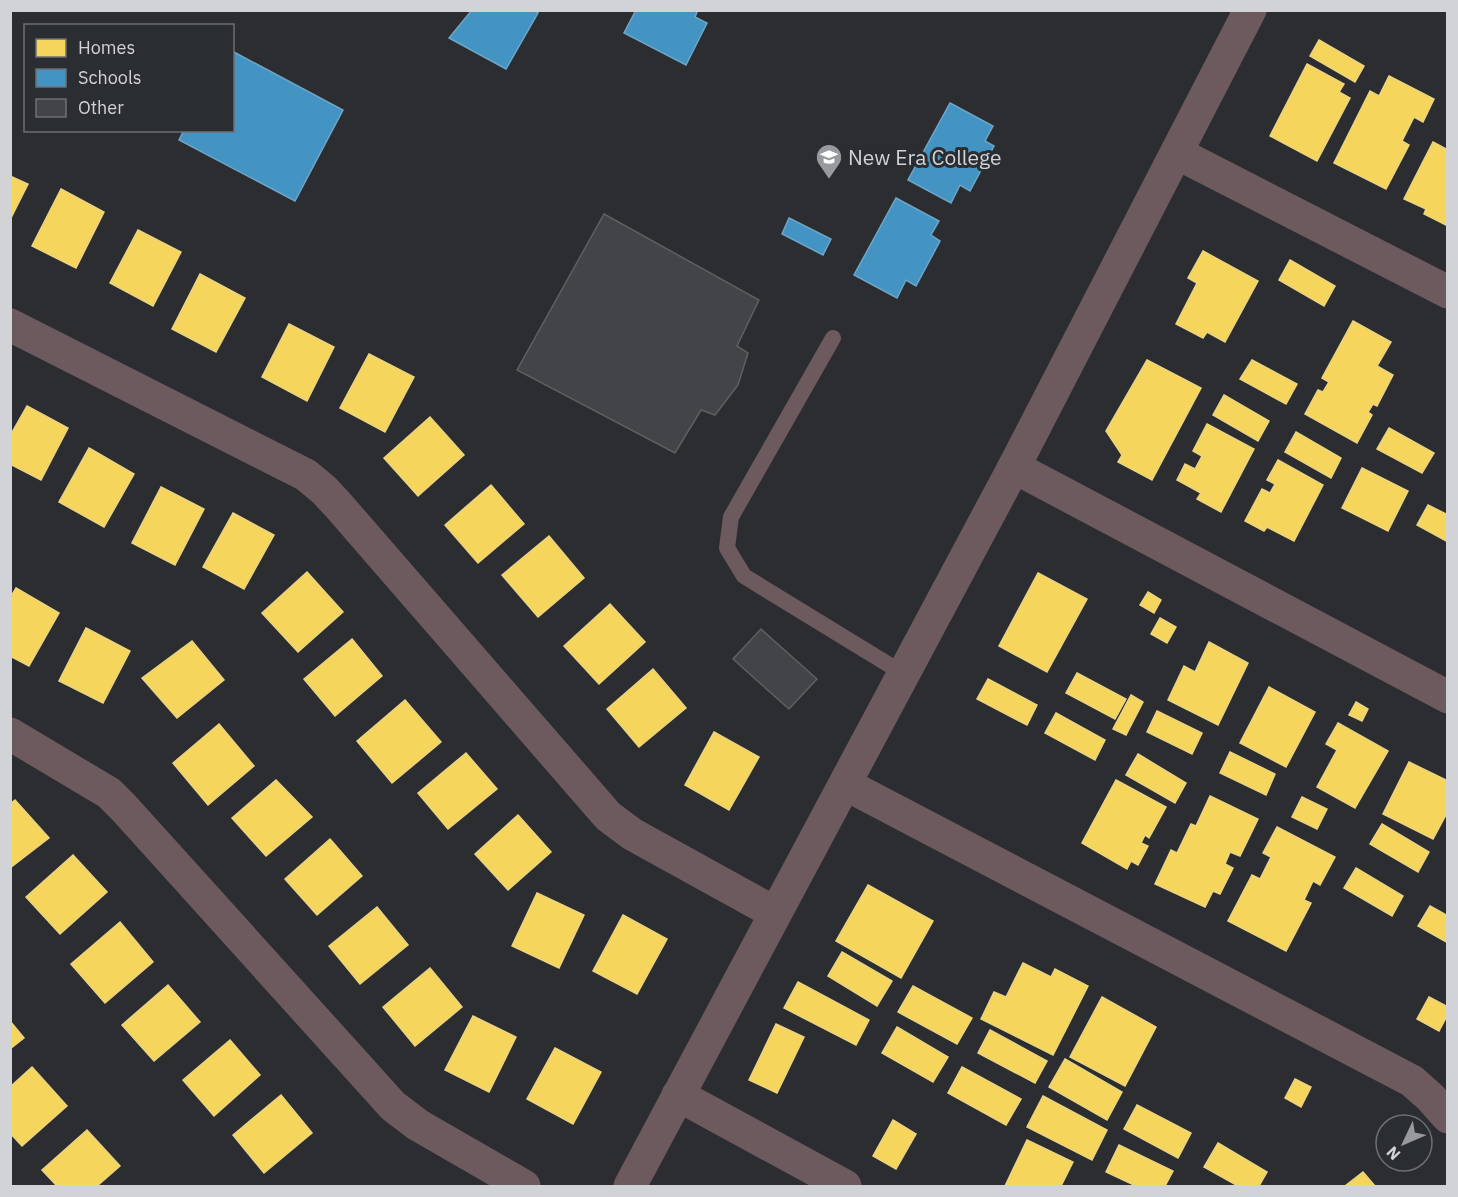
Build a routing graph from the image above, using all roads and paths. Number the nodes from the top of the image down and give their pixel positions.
1 (1250, 10) edge
2 (1177, 153) junction
3 (1448, 292) edge
4 (10, 326) edge
5 (833, 338) dead end
6 (1014, 467) junction
7 (904, 674) junction
8 (1448, 697) edge
9 (10, 734) edge
10 (845, 784) junction
11 (775, 913) junction
12 (678, 1095) junction
13 (1448, 1117) edge
14 (524, 1186) edge
15 (630, 1186) edge
16 (845, 1186) edge

1 - 2 street
2 - 3 street
2 - 6 street
4 - 11 street
5 - 7 lane
6 - 7 street
6 - 8 street
7 - 10 street
9 - 14 street
10 - 11 street
10 - 13 street
11 - 12 street
12 - 15 street
12 - 16 street

